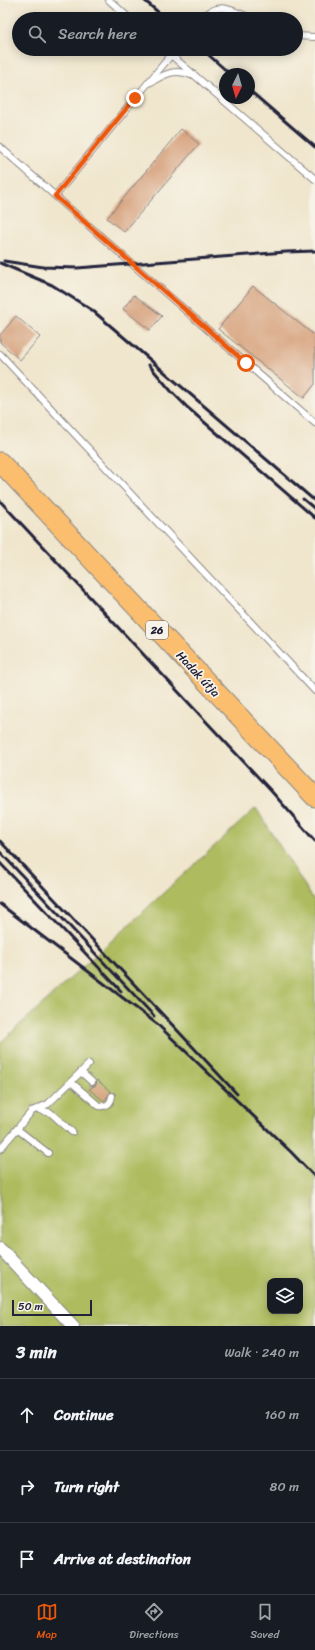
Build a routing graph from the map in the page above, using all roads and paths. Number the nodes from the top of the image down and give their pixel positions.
1 (109, 0) edge
2 (122, 12) edge
3 (209, 12) edge
4 (236, 12) edge
5 (303, 37) edge
6 (315, 38) edge
7 (170, 56) edge
8 (172, 56) edge
9 (198, 78) junction
10 (146, 86) junction
11 (1, 152) edge
12 (315, 179) edge
13 (55, 196) junction
14 (0, 354) edge
15 (315, 423) edge
16 (0, 462) edge
17 (315, 691) edge
18 (315, 797) edge
19 (89, 1064) dead end
20 (81, 1072) junction
21 (71, 1082) junction
22 (92, 1082) dead end
23 (112, 1096) dead end
24 (38, 1110) junction
25 (17, 1128) junction
26 (72, 1132) dead end
27 (0, 1149) edge
28 (48, 1153) dead end
29 (0, 1248) edge
30 (73, 1326) edge

1 - 2 lane
3 - 4 lane
5 - 6 lane
7 - 10 lane
8 - 9 lane
9 - 10 lane
9 - 12 lane
10 - 13 lane
11 - 13 lane
13 - 15 lane
14 - 17 lane
16 - 18 main road, Hadak útja / 26
19 - 20 lane
20 - 21 lane
20 - 22 lane
21 - 23 lane
21 - 24 lane
24 - 25 lane
24 - 26 lane
25 - 27 lane
25 - 28 lane
29 - 30 street

